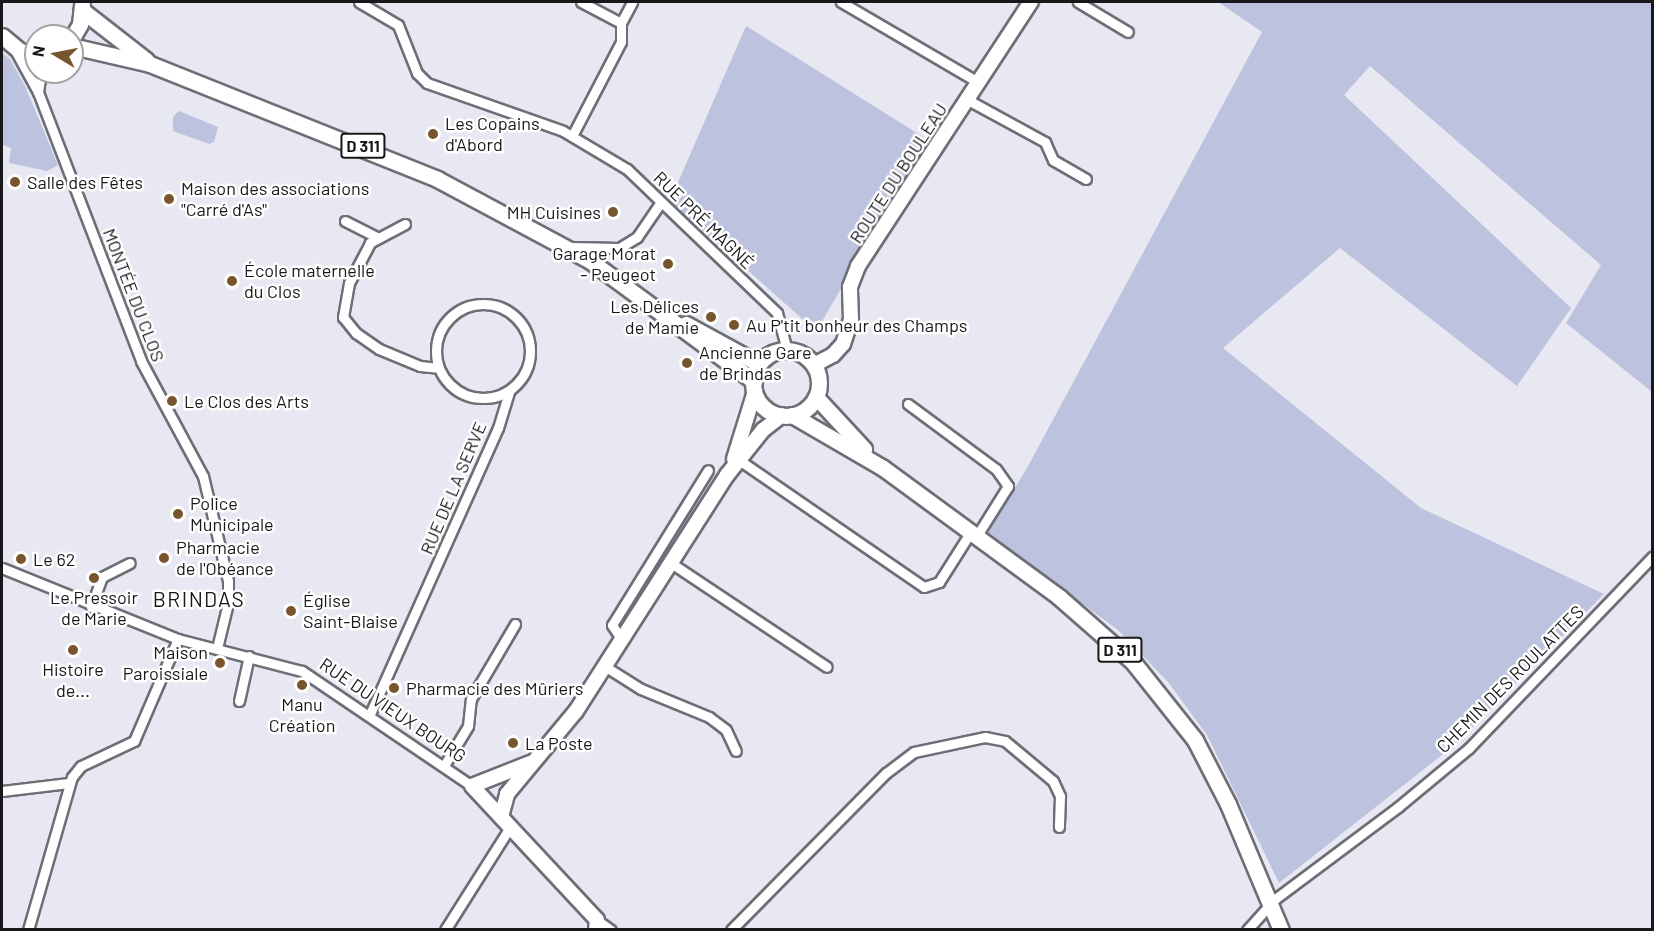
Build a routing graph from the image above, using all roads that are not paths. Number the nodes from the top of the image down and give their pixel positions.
1 (359, 2) edge
2 (581, 2) edge
3 (632, 2) edge
4 (841, 2) edge
5 (1030, 2) edge
6 (1078, 2) edge
7 (82, 6) edge
8 (621, 23) junction
9 (76, 24) edge
10 (1128, 32) dead end
11 (6, 42) edge
12 (24, 49) edge
13 (84, 49) edge
14 (150, 64) junction
15 (978, 82) junction
16 (39, 84) edge
17 (38, 92) junction
18 (968, 100) junction
19 (572, 136) junction
20 (1086, 179) dead end
21 (661, 202) junction
22 (345, 221) dead end
23 (405, 224) dead end
24 (377, 237) junction
25 (567, 248) junction
26 (670, 317) junction
27 (787, 350) junction
28 (759, 364) junction
29 (814, 365) junction
30 (438, 368) junction
31 (754, 386) junction
32 (509, 391) junction
33 (816, 397) junction
34 (908, 404) dead end
35 (787, 415) junction
36 (739, 460) junction
37 (883, 468) junction
38 (708, 470) dead end
39 (727, 475) junction
40 (973, 535) junction
41 (1653, 557) edge
42 (130, 563) dead end
43 (671, 563) junction
44 (2, 568) edge
45 (91, 607) junction
46 (515, 624) dead end
47 (178, 639) junction
48 (622, 640) junction
49 (217, 648) junction
50 (249, 657) junction
51 (606, 667) junction
52 (827, 667) dead end
53 (239, 701) dead end
54 (370, 714) junction
55 (736, 751) dead end
56 (533, 761) junction
57 (445, 764) junction
58 (69, 783) junction
59 (515, 783) junction
60 (472, 786) junction
61 (2, 791) edge
62 (482, 796) junction
63 (505, 822) junction
64 (1059, 827) dead end
65 (1270, 904) junction
66 (596, 925) edge
67 (28, 930) edge
68 (445, 930) edge
69 (611, 930) edge
70 (731, 930) edge
71 (1247, 930) edge
72 (1281, 930) edge

1 - 19 street, RUE PRÉ MAGNÉ
2 - 8 street
3 - 8 street
4 - 15 street
5 - 15 street, ROUTE DU BOULEAU
6 - 10 street
7 - 9 main road
7 - 14 main road, D 311
8 - 19 street
11 - 12 main road
11 - 17 street, MONTÉE DU CLOS
13 - 14 main road, D 311
14 - 25 main road, D 311
15 - 18 street, ROUTE DU BOULEAU
16 - 17 street, MONTÉE DU CLOS
17 - 49 street, MONTÉE DU CLOS
18 - 20 street
18 - 29 street, ROUTE DU BOULEAU
19 - 21 street, RUE PRÉ MAGNÉ
21 - 25 street
21 - 27 street, RUE PRÉ MAGNÉ
22 - 24 street
23 - 24 street
24 - 30 street
25 - 26 main road, D 311
26 - 28 main road, D 311
26 - 31 main road, D 311
27 - 28 main road
27 - 29 main road
28 - 31 main road
29 - 33 main road
30 - 32 street, RUE DE LA SERVE
30 - 32 street, RUE DE LA SERVE
31 - 35 main road
31 - 39 street
32 - 54 street, RUE DE LA SERVE
33 - 35 main road
33 - 37 main road, D 311
34 - 40 street
35 - 36 street
35 - 37 main road, D 311
36 - 39 street
36 - 40 street
37 - 40 main road, D 311
38 - 48 street
39 - 43 street
40 - 65 main road, D 311
41 - 65 street, CHEMIN DES ROULATTES
42 - 45 street
43 - 48 street
43 - 52 street
44 - 45 street, RUE DU VIEUX BOURG
45 - 47 street, RUE DU VIEUX BOURG
46 - 57 street
47 - 49 street, RUE DU VIEUX BOURG
47 - 58 street
48 - 51 street
49 - 50 street, RUE DU VIEUX BOURG
50 - 53 street
50 - 54 street, RUE DU VIEUX BOURG
51 - 55 street
51 - 56 street
54 - 57 street, RUE DU VIEUX BOURG
56 - 59 street
56 - 60 street
57 - 60 street, RUE DU VIEUX BOURG
58 - 61 street
58 - 67 street
59 - 62 street
59 - 63 street
60 - 62 street, RUE DU VIEUX BOURG
62 - 63 street, RUE DU VIEUX BOURG
63 - 66 street, RUE DU VIEUX BOURG
63 - 68 street
64 - 70 street
65 - 71 street, CHEMIN DES ROULATTES
65 - 72 main road, D 311
66 - 69 street

